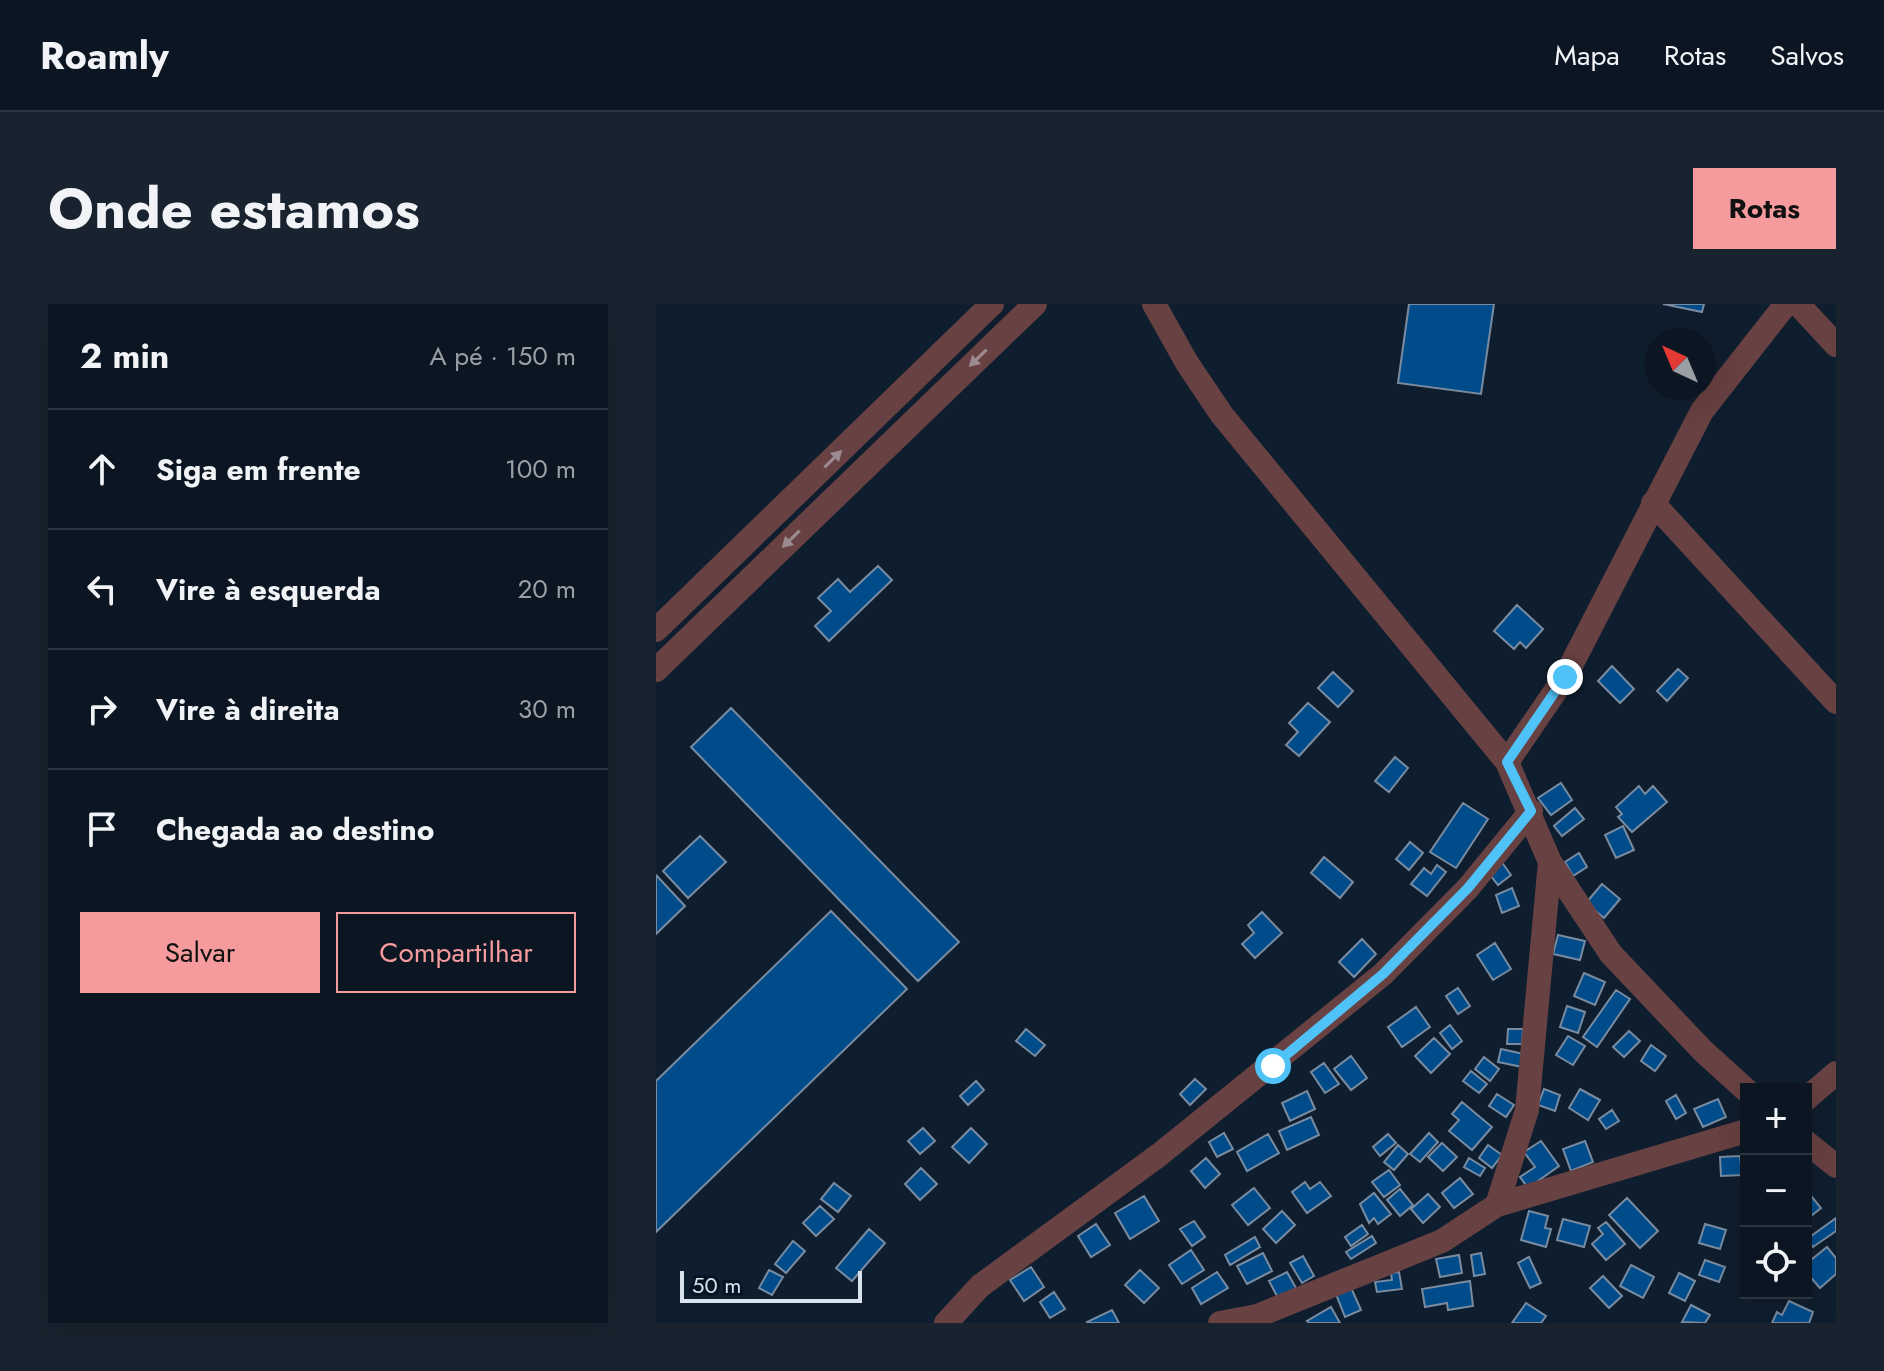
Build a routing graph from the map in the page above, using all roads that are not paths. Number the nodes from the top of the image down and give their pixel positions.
1 (992, 304) edge
2 (1035, 304) edge
3 (1154, 304) edge
4 (1786, 304) edge
5 (1798, 304) edge
6 (1836, 345) edge
7 (1653, 503) junction
8 (659, 620) edge
9 (656, 670) edge
10 (1836, 702) edge
11 (1507, 762) junction
12 (1531, 811) junction
13 (1550, 862) junction
14 (1836, 1073) edge
15 (1740, 1085) edge
16 (1812, 1094) edge
17 (1740, 1133) edge
18 (1812, 1147) edge
19 (1836, 1166) edge
20 (1497, 1205) junction
21 (946, 1323) edge
22 (1220, 1323) edge

8 -> 1 street
2 -> 9 street
3 - 11 street
4 - 7 street
5 - 6 street
7 - 10 street
7 - 11 street
11 - 12 street
12 - 13 street
12 - 21 street
13 - 15 street
13 - 20 street
14 - 16 street
17 - 20 street
18 - 19 street
20 - 22 street

